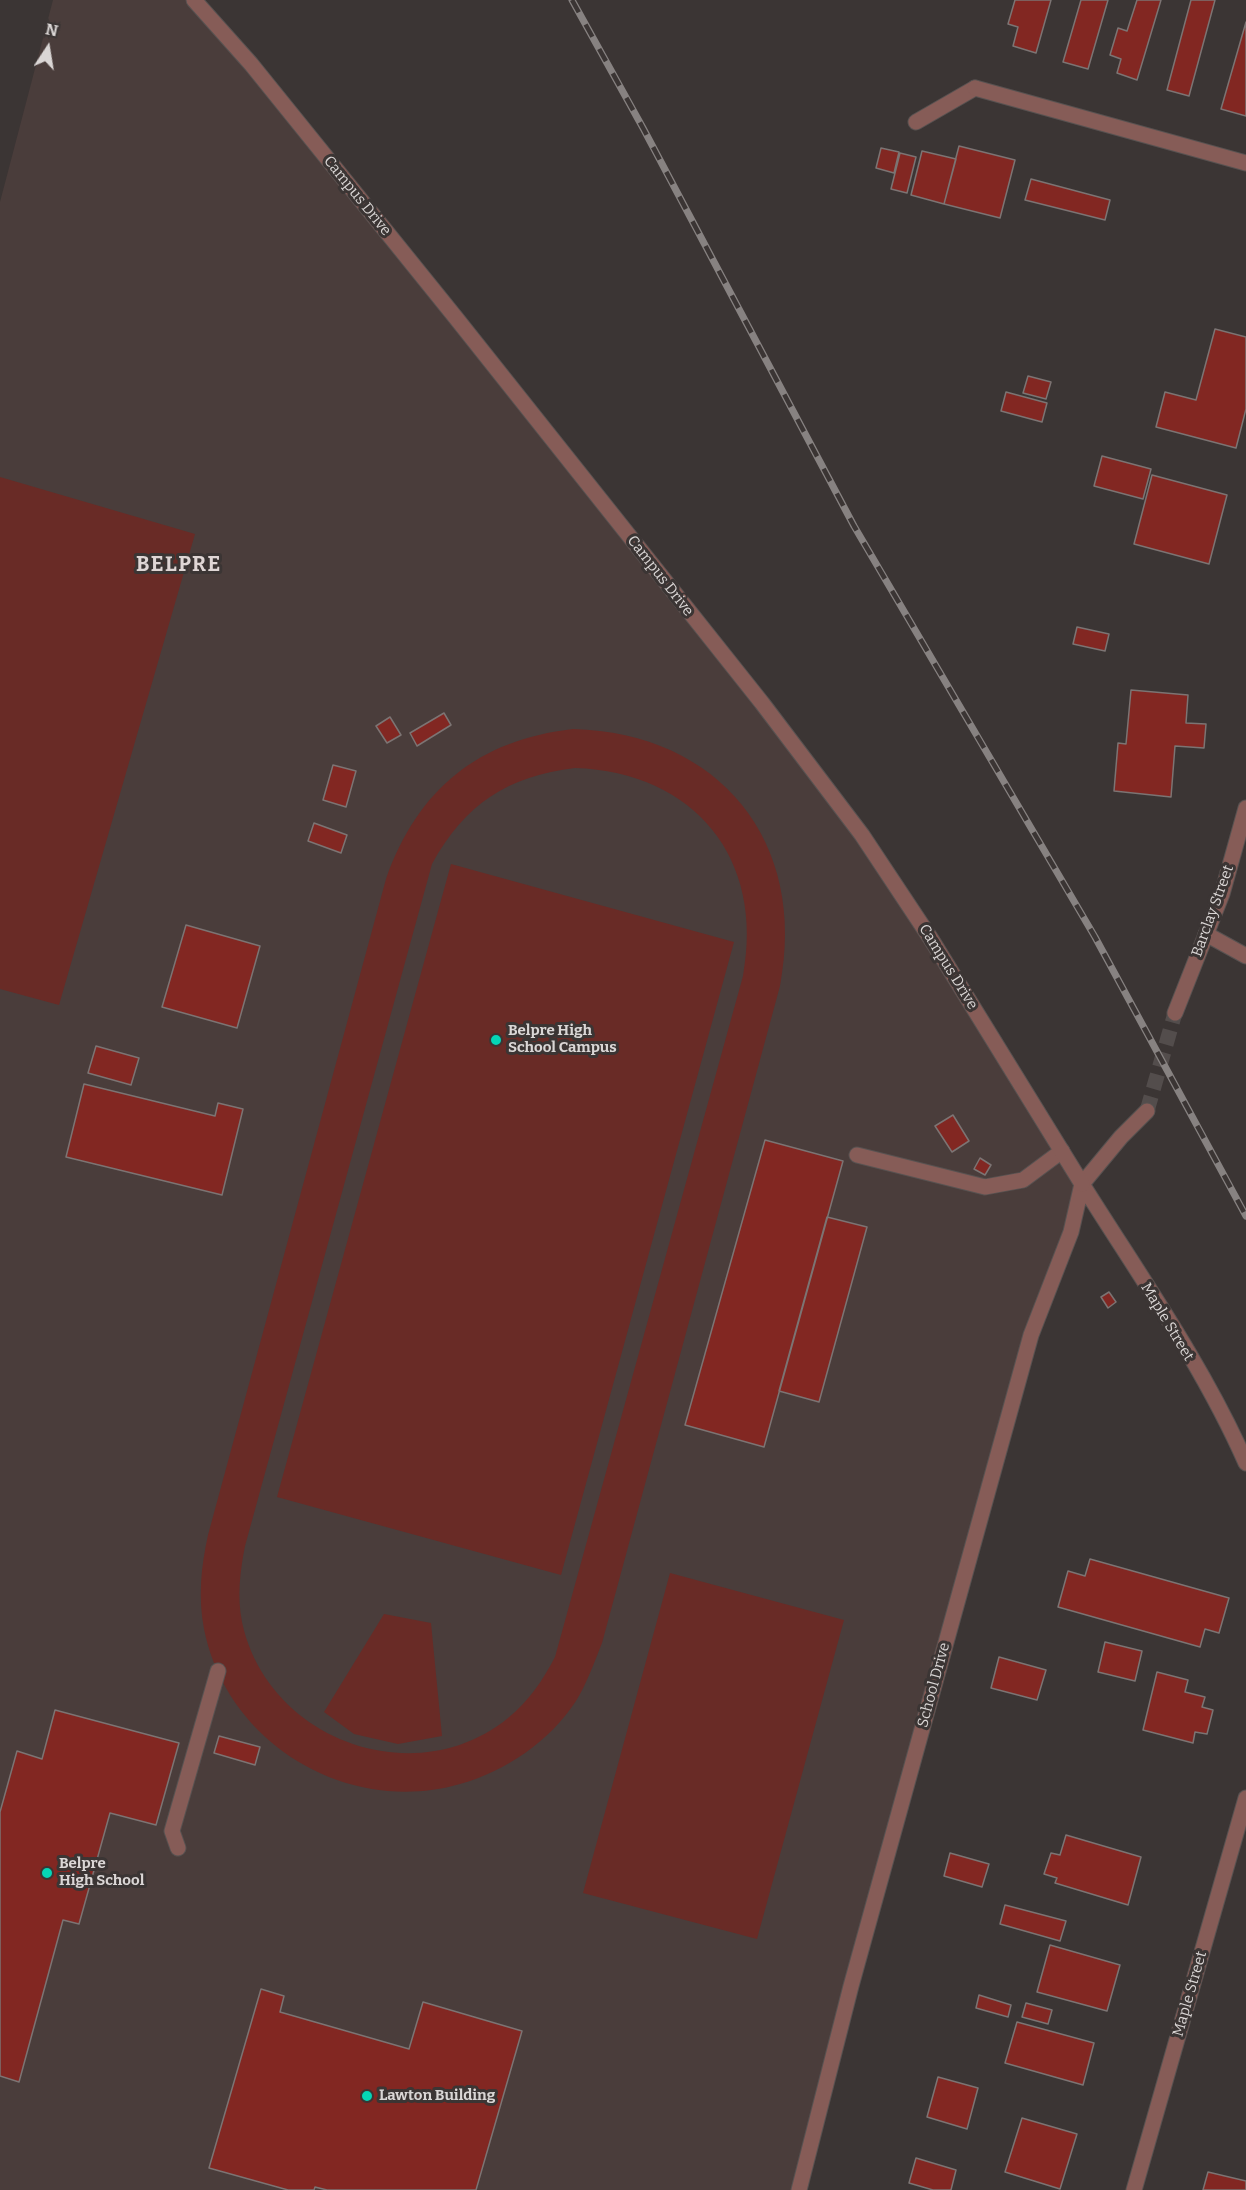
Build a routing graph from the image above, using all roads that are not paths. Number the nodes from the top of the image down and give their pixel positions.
1 (194, 0) edge
2 (916, 122) dead end
3 (1246, 163) edge
4 (1246, 808) edge
5 (1206, 934) junction
6 (1246, 956) edge
7 (1175, 1013) tunnel mouth
8 (1147, 1110) tunnel mouth
9 (1062, 1151) junction
10 (857, 1155) dead end
11 (1082, 1184) junction
12 (1246, 1463) edge
13 (218, 1671) dead end
14 (1246, 1798) edge
15 (178, 1848) dead end
16 (799, 2190) edge
17 (1134, 2190) edge

1 - 9 street, Campus Drive
2 - 3 street
4 - 5 street, Barclay Street
5 - 6 street
5 - 7 street, Barclay Street
8 - 11 street
9 - 10 street
9 - 11 street, Campus Drive
11 - 12 street, Maple Street
11 - 16 street, School Drive
13 - 15 street
14 - 17 street, Maple Street

